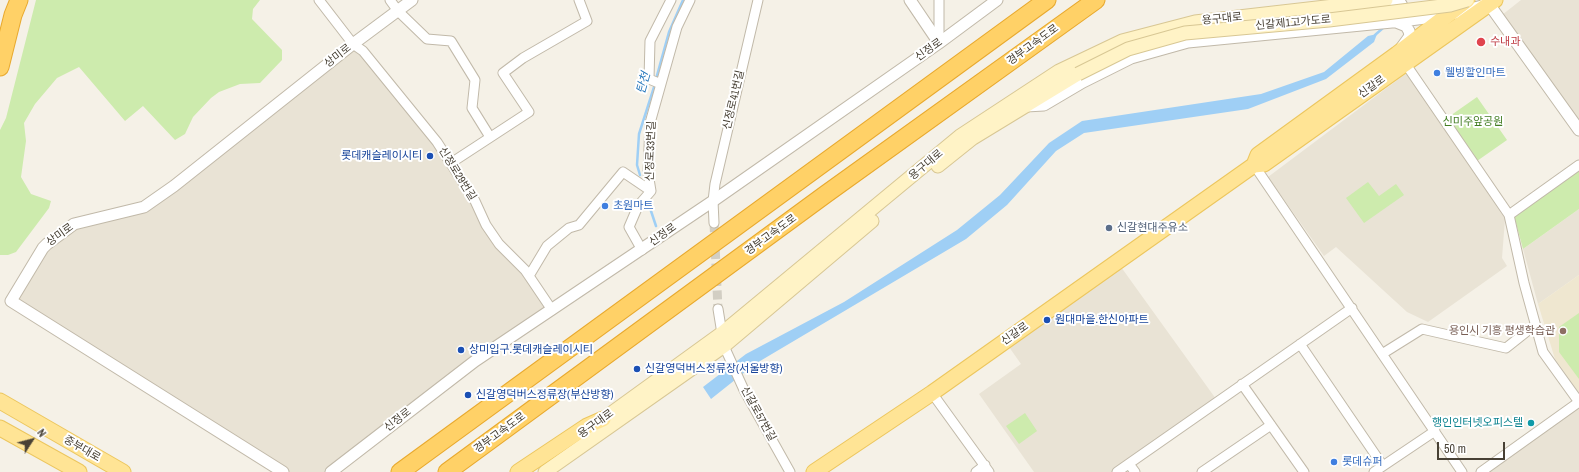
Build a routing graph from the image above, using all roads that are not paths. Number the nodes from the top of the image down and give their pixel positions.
1 (19, 0) edge
2 (319, 0) edge
3 (390, 0) edge
4 (412, 0) edge
5 (580, 0) edge
6 (671, 0) edge
7 (690, 0) edge
8 (758, 0) edge
9 (910, 0) edge
10 (940, 0) edge
11 (997, 0) edge
12 (1047, 0) edge
13 (1096, 0) edge
14 (1386, 0) edge
15 (1393, 0) edge
16 (1467, 0) edge
17 (1490, 2) edge
18 (398, 10) junction
19 (1448, 15) junction
20 (1396, 22) junction
21 (939, 43) junction
22 (353, 44) junction
23 (1401, 58) junction
24 (0, 67) edge
25 (1078, 74) joint
26 (661, 84) junction
27 (1024, 107) junction
28 (1579, 130) edge
29 (490, 137) junction
30 (451, 163) junction
31 (1579, 165) edge
32 (1254, 166) junction
33 (651, 191) junction
34 (713, 201) junction
35 (1510, 215) junction
36 (714, 224) tunnel mouth
37 (642, 250) junction
38 (529, 276) junction
39 (1352, 308) junction
40 (718, 309) tunnel mouth
41 (552, 310) junction
42 (1534, 325) junction
43 (722, 332) junction
44 (1300, 344) junction
45 (724, 346) junction
46 (1382, 354) junction
47 (1242, 384) junction
48 (932, 393) junction
49 (0, 401) edge
50 (1579, 402) edge
51 (603, 419) junction
52 (1271, 425) junction
53 (0, 428) edge
54 (1435, 431) junction
55 (563, 453) junction
56 (1129, 464) junction
57 (1383, 466) junction
58 (987, 469) edge
59 (79, 472) edge
60 (123, 472) edge
61 (283, 472) edge
62 (331, 472) edge
63 (400, 472) edge
64 (447, 472) edge
65 (518, 472) edge
66 (530, 472) edge
67 (545, 472) edge
68 (790, 472) edge
69 (814, 472) edge
70 (976, 472) edge
71 (1117, 472) edge
72 (1135, 472) edge
73 (1202, 472) edge
74 (1304, 472) edge
75 (1374, 472) edge
76 (1462, 472) edge
77 (1481, 472) edge

1 - 24 highway
2 - 22 street, 신정로29번길
3 - 18 street
4 - 18 street, 상미로
5 - 29 street
6 - 26 street
7 - 26 street, 신정로33번길
8 - 34 street, 신정로41번길
9 - 21 street
10 - 21 street
11 - 21 street, 신정로
12 - 63 highway
13 - 64 highway, 경부고속도로
14 - 43 main road, 용구대로
15 - 20 street
16 - 19 main road, 신갈로
16 - 25 main road, 신갈제1고가도로, bridge
17 - 19 street
17 - 23 main road, 신갈로
17 - 28 street
18 - 22 street, 상미로
18 - 29 street
19 - 20 street
19 - 23 main road, 신갈로
20 - 23 street
20 - 27 street
21 - 34 street, 신정로
22 - 30 street, 신정로29번길
22 - 61 street, 상미로
23 - 32 main road, 신갈로
23 - 35 street
25 - 27 main road, 용구대로
26 - 33 street, 신정로33번길
27 - 45 main road, 용구대로
29 - 30 street
30 - 38 street, 신정로29번길
31 - 35 street
32 - 39 street
32 - 48 main road, 신갈로
33 - 37 street, 신정로33번길
33 - 38 street
34 - 36 street
34 - 37 street, 신정로
35 - 42 street
37 - 41 street, 신정로
38 - 41 street, 신정로29번길
39 - 44 street
39 - 46 street
40 - 43 street, 신갈로57번길
41 - 62 street, 신정로
42 - 46 street
42 - 50 street
43 - 45 street, 신갈로57번길
43 - 51 main road, 용구대로
44 - 47 street
44 - 57 street
45 - 55 main road, 용구대로
45 - 68 street, 신갈로57번길
46 - 54 street
47 - 52 street
47 - 56 street
48 - 58 street
48 - 69 main road, 신갈로
49 - 60 main road, 중부대로
50 - 77 street
51 - 55 main road, 용구대로
51 - 65 main road
52 - 73 street
52 - 74 street
53 - 59 main road, 중부대로
54 - 57 street
54 - 76 street
55 - 66 main road, 용구대로
55 - 67 main road, 용구대로
56 - 71 street
56 - 72 street
57 - 75 street
58 - 70 street

